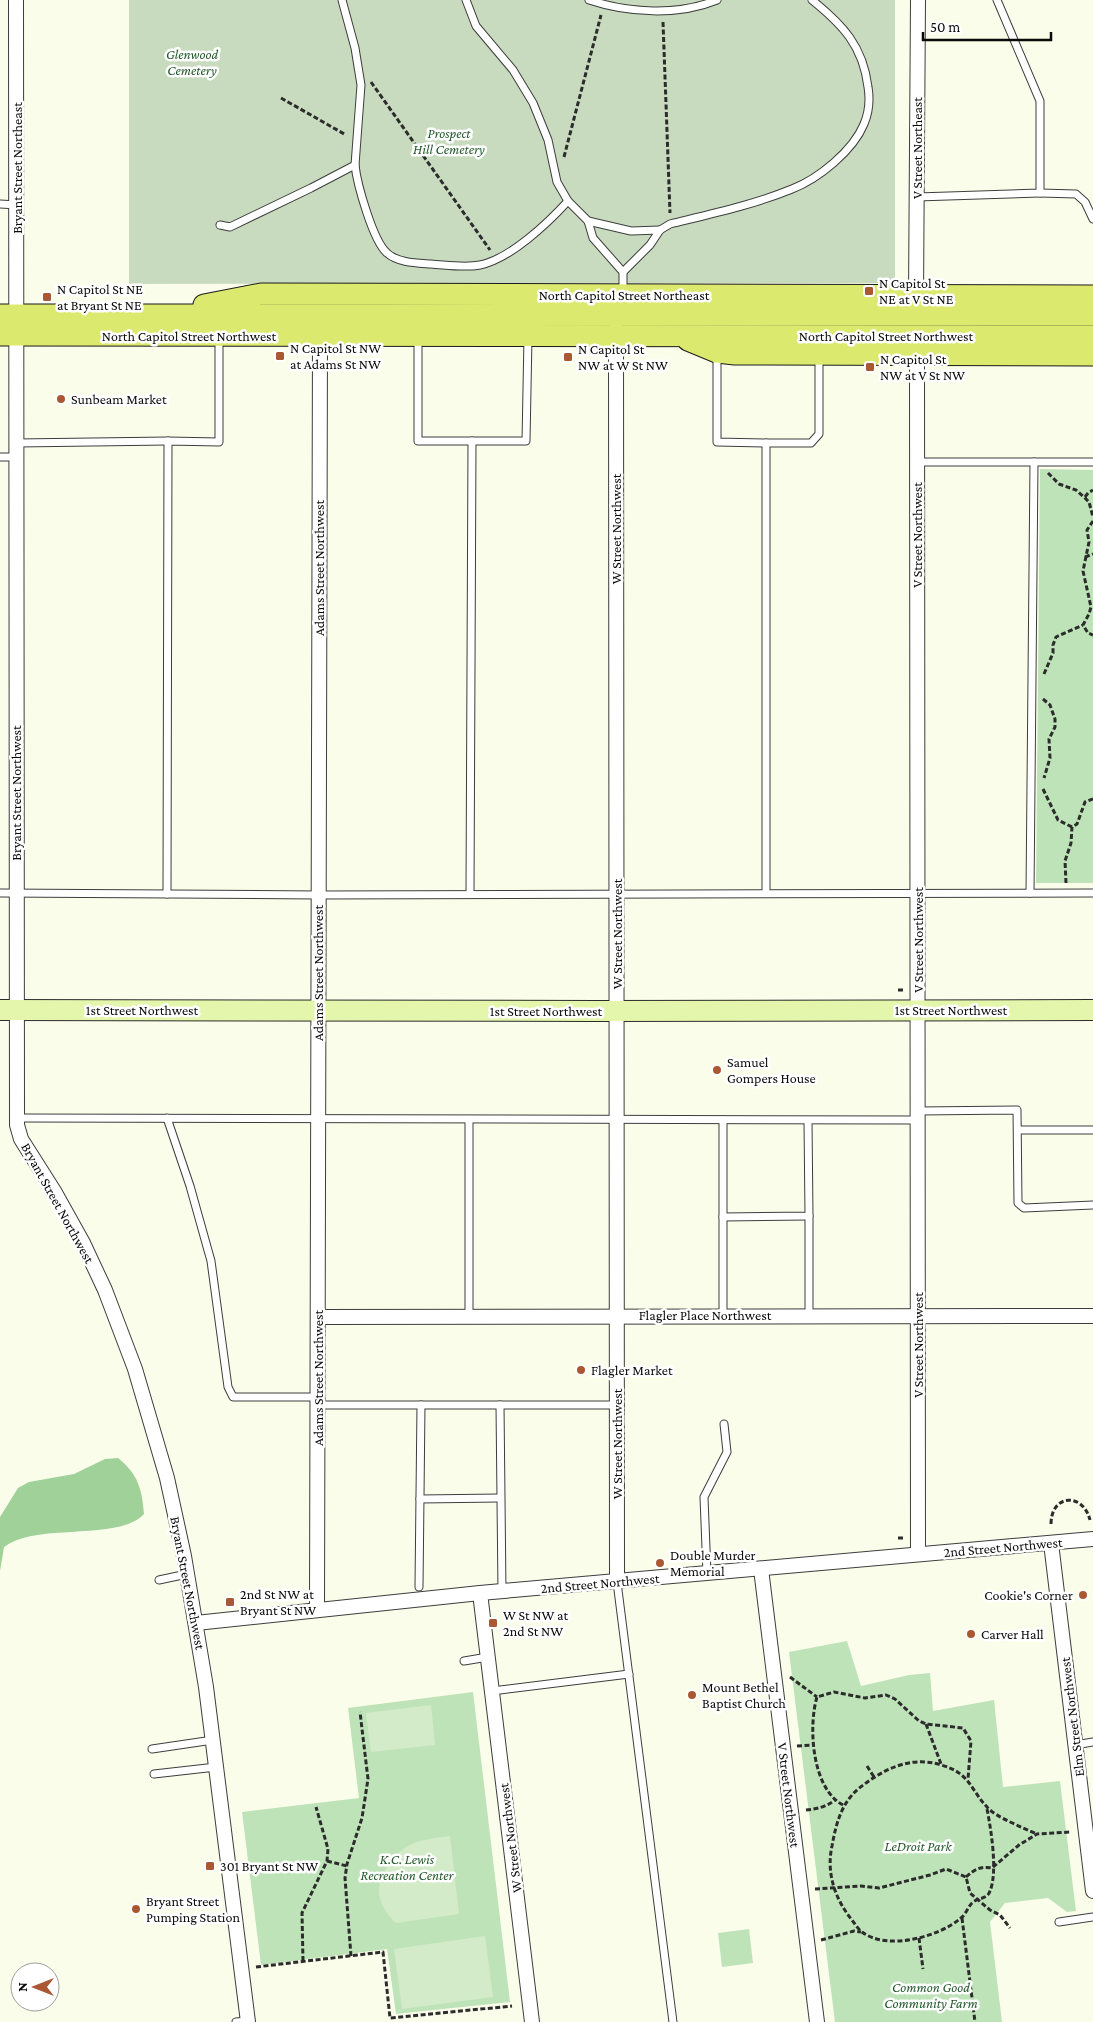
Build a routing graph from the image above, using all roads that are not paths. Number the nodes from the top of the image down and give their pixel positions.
1 (16, 0) edge
2 (342, 0) edge
3 (466, 0) edge
4 (588, 0) edge
5 (717, 0) edge
6 (812, 0) edge
7 (918, 0) edge
8 (997, 0) edge
9 (354, 165) junction
10 (1040, 193) junction
11 (917, 197) junction
12 (568, 200) junction
13 (0, 204) edge
14 (17, 205) junction
15 (1093, 219) edge
16 (588, 221) junction
17 (220, 225) dead end
18 (660, 230) junction
19 (622, 272) junction
20 (623, 294) junction
21 (1093, 296) edge
22 (916, 297) junction
23 (157, 314) junction
24 (1093, 314) edge
25 (8, 325) edge
26 (616, 326) junction
27 (219, 336) junction
28 (320, 336) junction
29 (418, 336) junction
30 (528, 336) junction
31 (678, 336) junction
32 (1093, 336) edge
33 (718, 352) junction
34 (819, 354) junction
35 (917, 355) junction
36 (1093, 355) edge
37 (168, 441) junction
38 (472, 441) junction
39 (766, 443) junction
40 (17, 450) junction
41 (0, 457) edge
42 (917, 462) junction
43 (1034, 462) junction
44 (1093, 462) edge
45 (0, 893) edge
46 (16, 893) junction
47 (617, 893) junction
48 (766, 893) junction
49 (918, 893) junction
50 (1030, 893) junction
51 (1093, 893) edge
52 (167, 894) junction
53 (470, 894) junction
54 (318, 895) junction
55 (8, 1010) edge
56 (318, 1010) junction
57 (918, 1010) junction
58 (1093, 1010) edge
59 (617, 1012) junction
60 (918, 1116) junction
61 (17, 1118) junction
62 (167, 1118) junction
63 (318, 1118) junction
64 (469, 1120) junction
65 (723, 1120) junction
66 (617, 1121) junction
67 (808, 1121) junction
68 (1018, 1130) junction
69 (1093, 1130) edge
70 (1093, 1206) edge
71 (809, 1216) junction
72 (723, 1217) junction
73 (469, 1316) junction
74 (617, 1316) junction
75 (723, 1316) junction
76 (809, 1316) junction
77 (918, 1316) junction
78 (1093, 1316) edge
79 (318, 1317) junction
80 (318, 1401) junction
81 (421, 1405) junction
82 (500, 1405) junction
83 (617, 1405) junction
84 (724, 1424) dead end
85 (500, 1498) junction
86 (420, 1499) junction
87 (1093, 1539) edge
88 (1050, 1543) junction
89 (918, 1554) junction
90 (761, 1569) junction
91 (188, 1574) junction
92 (707, 1574) junction
93 (159, 1580) dead end
94 (617, 1582) junction
95 (419, 1587) dead end
96 (502, 1592) junction
97 (480, 1594) junction
98 (317, 1609) junction
99 (196, 1623) junction
100 (488, 1657) junction
101 (464, 1662) dead end
102 (629, 1674) junction
103 (492, 1691) junction
104 (213, 1740) junction
105 (1093, 1742) edge
106 (1075, 1745) junction
107 (152, 1749) dead end
108 (216, 1767) junction
109 (154, 1774) dead end
110 (1090, 1848) edge
111 (1093, 1891) edge
112 (1093, 1917) edge
113 (1059, 1922) dead end
114 (244, 2022) edge
115 (532, 2022) edge
116 (673, 2022) edge
117 (817, 2022) edge

1 - 14 street, Bryant Street Northeast
2 - 9 lane
3 - 12 lane
4 - 5 lane
6 - 18 lane
7 - 11 street, V Street Northeast
8 - 10 lane
9 - 12 lane
9 - 17 lane
10 - 11 lane
10 - 15 lane
11 - 22 street, V Street Northeast
12 - 16 lane
13 - 14 lane
14 - 25 street, Bryant Street Northeast
16 - 18 lane
16 - 19 lane
18 - 19 lane
19 - 20 lane
20 - 22 main road, North Capitol Street Northeast
20 - 23 main road, North Capitol Street Northeast
21 - 22 main road, North Capitol Street Northeast
23 - 25 main road, North Capitol Street Northeast
23 - 26 main road, North Capitol Street Northeast
24 - 26 main road, North Capitol Street Northeast
25 - 27 main road, North Capitol Street Northwest
25 - 40 street, Bryant Street Northwest
26 - 30 main road, North Capitol Street Northwest
26 - 31 main road, North Capitol Street Northwest
26 - 47 street, W Street Northwest
27 - 28 main road, North Capitol Street Northwest
27 - 37 lane
28 - 29 main road, North Capitol Street Northwest
28 - 54 street, Adams Street Northwest
29 - 30 main road, North Capitol Street Northwest
29 - 38 lane
30 - 38 lane
31 - 32 main road, North Capitol Street Northwest
31 - 33 main road, North Capitol Street Northwest
33 - 34 main road, North Capitol Street Northwest
33 - 39 lane
34 - 35 main road, North Capitol Street Northwest
34 - 39 lane
35 - 36 main road, North Capitol Street Northwest
35 - 42 street, V Street Northwest
37 - 40 lane
37 - 52 lane
38 - 53 lane
39 - 48 lane
40 - 41 lane
40 - 46 street, Bryant Street Northwest
42 - 43 lane
42 - 49 street, V Street Northwest
43 - 44 lane
43 - 50 lane
45 - 46 lane
46 - 52 lane
46 - 55 street, Bryant Street Northwest
47 - 48 lane
47 - 53 lane
47 - 59 street, W Street Northwest
48 - 49 lane
49 - 50 lane
49 - 57 street, V Street Northwest
50 - 51 lane
52 - 54 lane
53 - 54 lane
54 - 56 street, Adams Street Northwest
55 - 56 street, 1st Street Northwest
55 - 61 street, Bryant Street Northwest
56 - 59 street, 1st Street Northwest
56 - 63 street, Adams Street Northwest
57 - 58 street, 1st Street Northwest
57 - 59 street, 1st Street Northwest
57 - 60 street, V Street Northwest
59 - 66 street, W Street Northwest
60 - 67 lane
60 - 68 lane
60 - 77 street, V Street Northwest
61 - 62 lane
61 - 91 street, Bryant Street Northwest
62 - 63 lane
62 - 80 lane
63 - 64 lane
63 - 79 street, Adams Street Northwest
64 - 66 lane
64 - 73 lane
65 - 66 lane
65 - 67 lane
65 - 72 lane
66 - 74 street, W Street Northwest
67 - 71 lane
68 - 69 lane
68 - 70 lane
71 - 72 lane
71 - 76 lane
72 - 75 lane
73 - 74 street, Flagler Place Northwest
73 - 79 street, Flagler Place Northwest
74 - 75 street, Flagler Place Northwest
74 - 83 street, W Street Northwest
75 - 76 street, Flagler Place Northwest
76 - 77 street, Flagler Place Northwest
77 - 78 street, Flagler Place Northwest
77 - 89 street, V Street Northwest
79 - 80 street, Adams Street Northwest
80 - 81 lane
80 - 98 street, Adams Street Northwest
81 - 82 lane
81 - 86 lane
82 - 83 lane
82 - 85 lane
83 - 94 street, W Street Northwest
84 - 92 lane
85 - 86 lane
85 - 96 lane
86 - 95 lane
87 - 88 street, 2nd Street Northwest
88 - 89 street, 2nd Street Northwest
88 - 106 street, Elm Street Northwest
89 - 90 street, 2nd Street Northwest
90 - 92 street, 2nd Street Northwest
90 - 117 street, V Street Northwest
91 - 93 lane
91 - 99 street, Bryant Street Northwest
92 - 94 street, 2nd Street Northwest
94 - 96 street, 2nd Street Northwest
94 - 102 lane
96 - 97 street, 2nd Street Northwest
97 - 98 street, 2nd Street Northwest
97 - 100 street, W Street Northwest
98 - 99 street, 2nd Street Northwest
99 - 104 street, Bryant Street Northwest
100 - 101 lane
100 - 103 street, W Street Northwest
102 - 103 lane
102 - 116 lane
103 - 115 street, W Street Northwest
104 - 107 lane
104 - 108 street, Bryant Street Northwest
105 - 106 lane
106 - 110 street, Elm Street Northwest
108 - 109 lane
108 - 114 street, Bryant Street Northwest
110 - 111 street, Elm Street Northwest
112 - 113 lane

